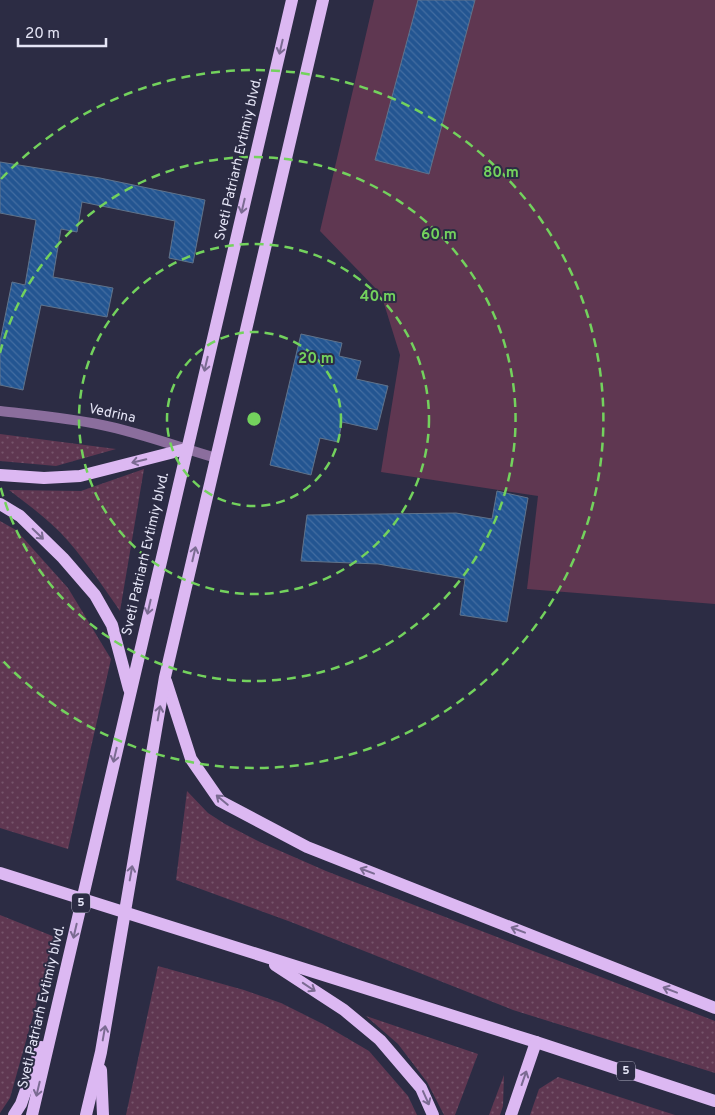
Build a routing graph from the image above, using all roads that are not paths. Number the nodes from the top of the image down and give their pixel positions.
1 (292, 0) edge
2 (323, 0) edge
3 (0, 411) edge
4 (186, 449) junction
5 (216, 458) junction
6 (0, 476) edge
7 (0, 504) edge
8 (165, 677) junction
9 (130, 691) junction
10 (4, 874) edge
11 (253, 953) junction
12 (65, 973) junction
13 (715, 1008) edge
14 (536, 1042) junction
15 (101, 1052) junction
16 (715, 1101) edge
17 (14, 1115) edge
18 (32, 1115) edge
19 (86, 1115) edge
20 (103, 1115) edge
21 (433, 1115) edge
22 (511, 1115) edge

1 -> 4 main road, Sveti Patriarh Evtimiy blvd.
2 - 5 main road
3 - 4 street, Vedrina
4 - 5 street, Vedrina
4 -> 6 main road
4 -> 9 main road, Sveti Patriarh Evtimiy blvd.
8 -> 5 main road
7 -> 9 main road, 5
13 -> 8 main road
15 -> 8 main road
9 -> 12 main road, Sveti Patriarh Evtimiy blvd. / 5
10 - 11 main road, 5
11 - 14 main road, 5
11 -> 21 main road
12 - 17 main road
12 -> 18 main road, Sveti Patriarh Evtimiy blvd. / 5
14 - 16 main road, 5
22 -> 14 main road
15 - 19 main road
15 - 20 main road

